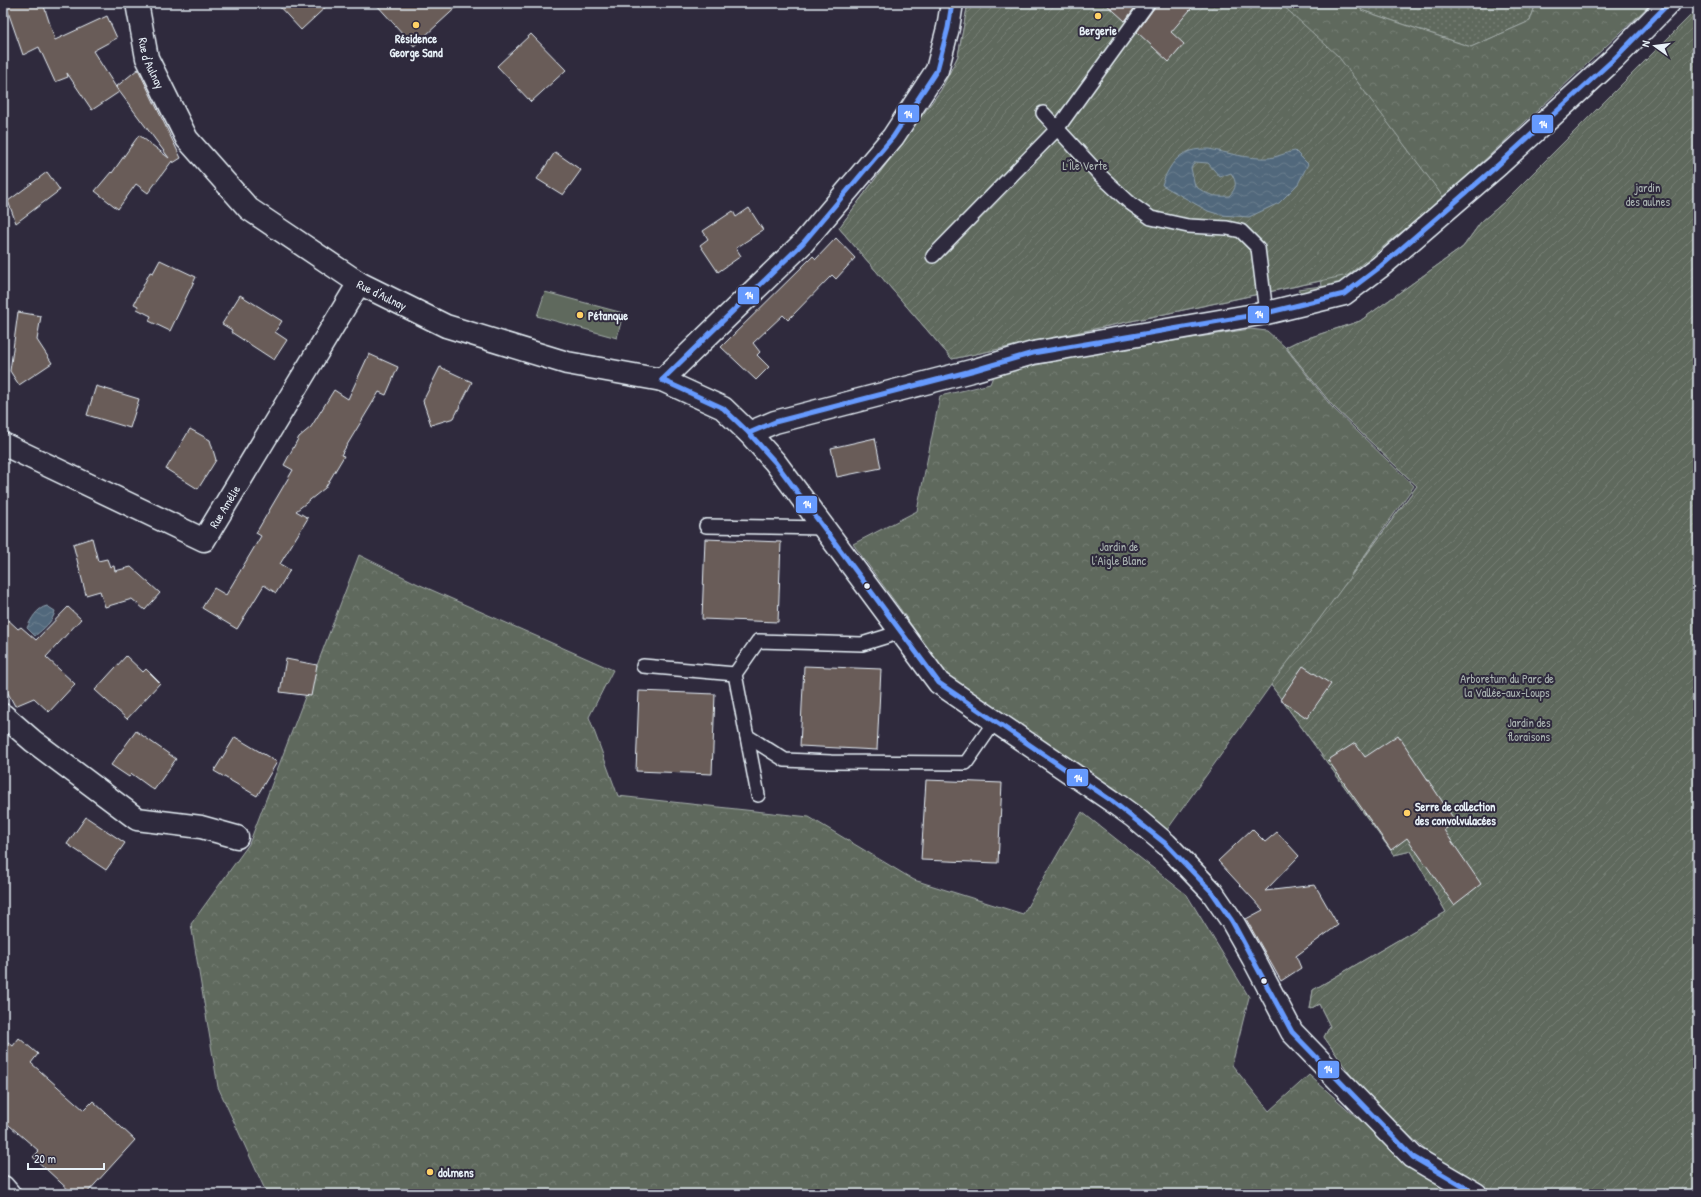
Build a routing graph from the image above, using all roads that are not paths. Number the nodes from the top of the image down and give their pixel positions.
1 (137, 3) edge
2 (952, 3) edge
3 (1148, 3) edge
4 (1669, 3) edge
5 (1043, 113) dead end
6 (1057, 129) junction
7 (933, 256) dead end
8 (359, 283) junction
9 (1266, 313) junction
10 (662, 380) junction
11 (749, 433) junction
12 (3, 444) edge
13 (706, 526) dead end
14 (824, 528) junction
15 (901, 632) junction
16 (643, 666) dead end
17 (735, 674) junction
18 (3, 715) edge
19 (995, 721) junction
20 (747, 736) junction
21 (758, 795) dead end
22 (237, 836) dead end
23 (3, 1188) edge
24 (9, 1194) edge
25 (1476, 1194) edge

1 - 8 street, Rue d'Aulnay
2 - 10 street
3 - 6 lane
4 - 9 street
5 - 6 lane
6 - 7 lane
6 - 9 lane
8 - 10 street, Rue d'Aulnay
8 - 12 street, Rue Amélie
9 - 11 street
10 - 11 street, Rue d'Aulnay
11 - 14 street, Rue d'Aulnay
13 - 14 lane
14 - 15 street, Rue d'Aulnay
15 - 17 lane
15 - 19 street, Rue d'Aulnay
16 - 17 lane
17 - 20 lane
18 - 22 street
19 - 20 lane
19 - 25 street, Rue d'Aulnay
20 - 21 lane
23 - 24 street

